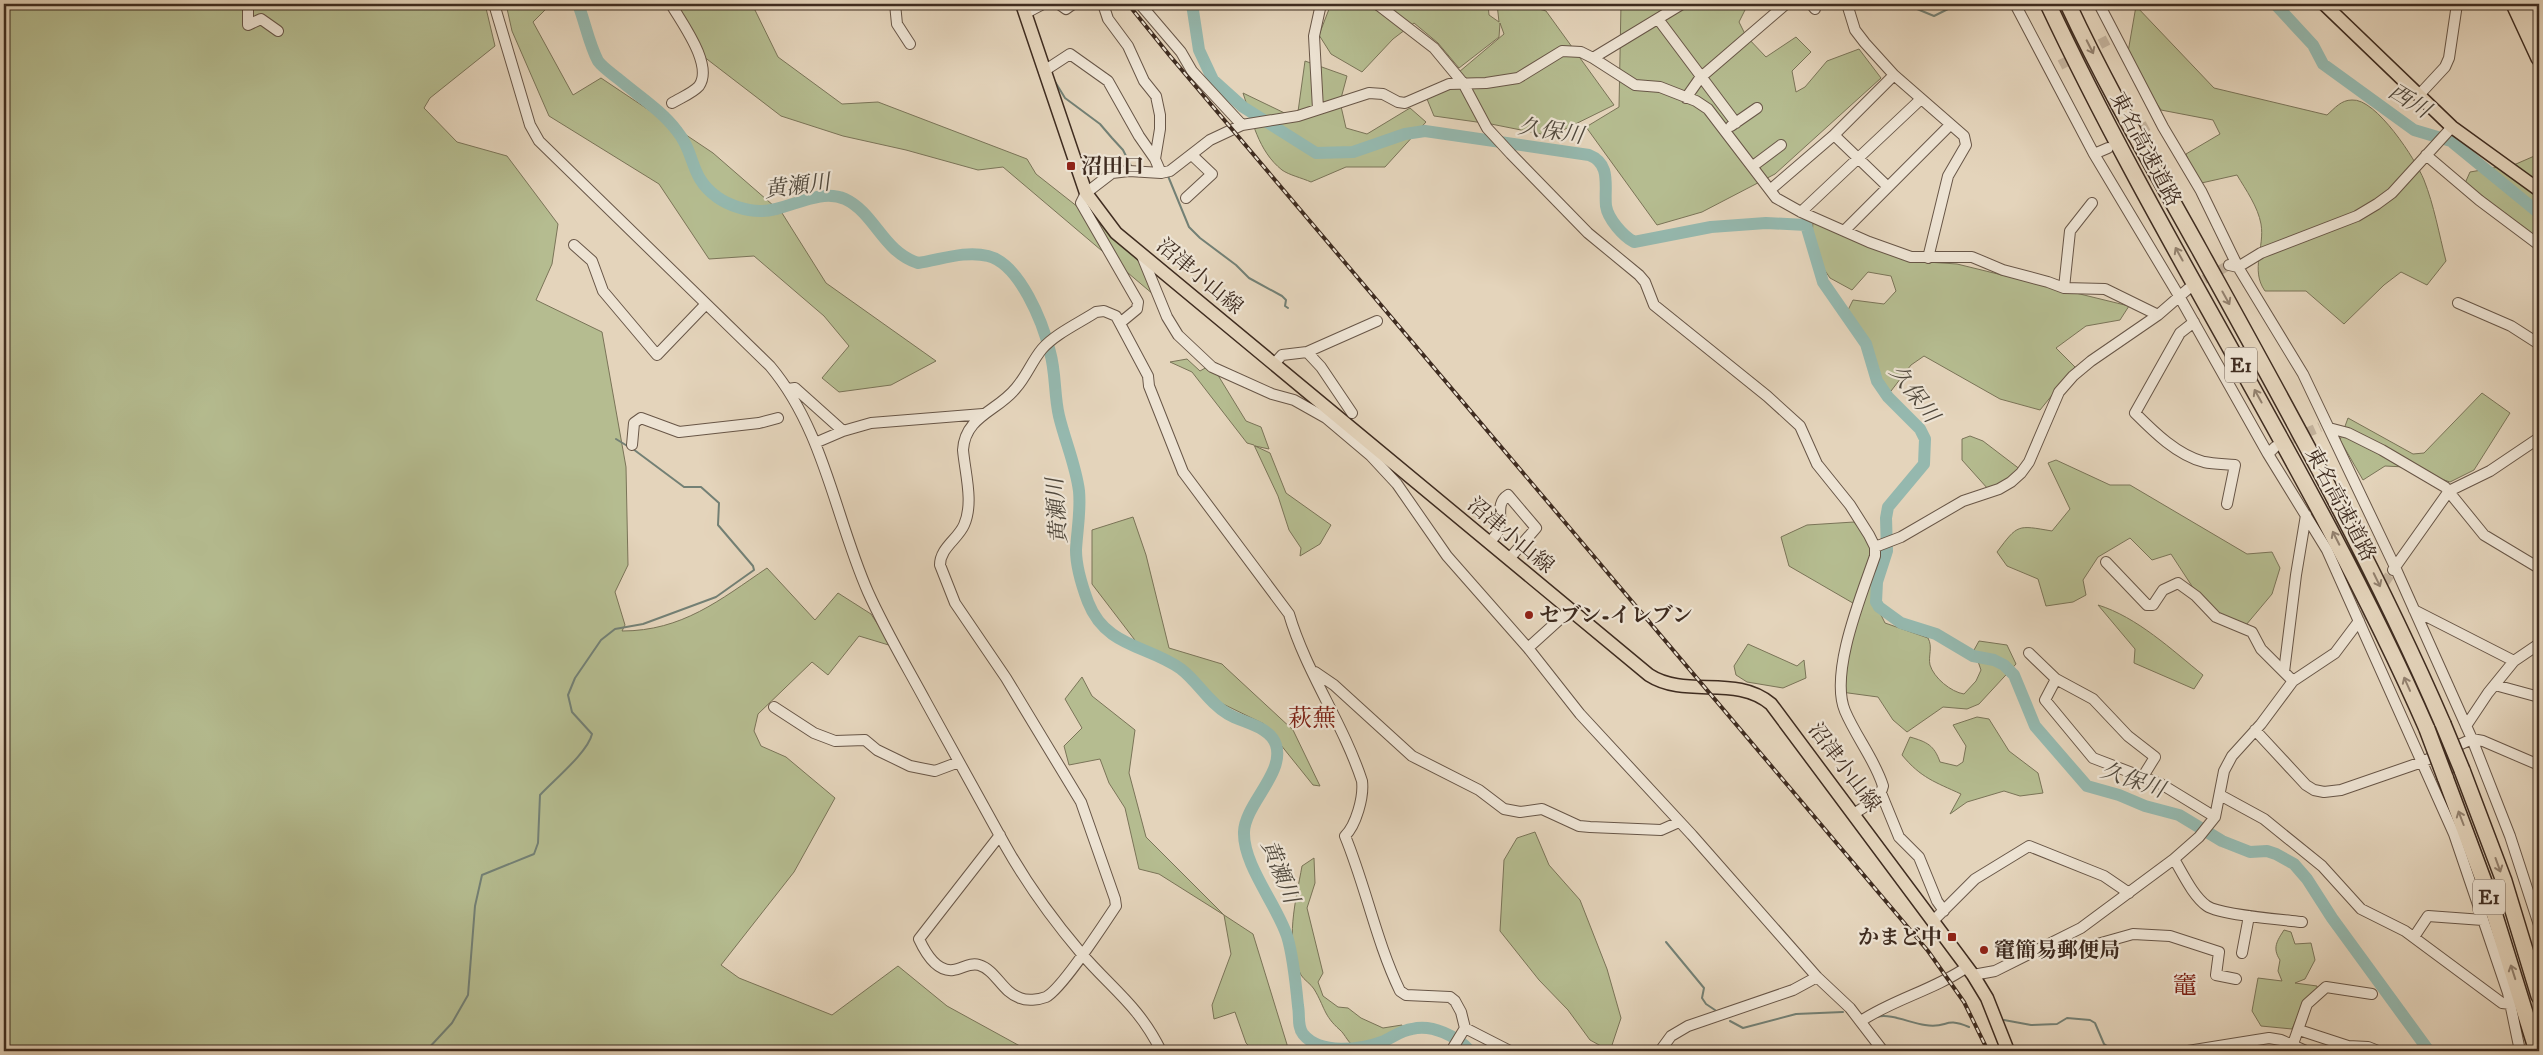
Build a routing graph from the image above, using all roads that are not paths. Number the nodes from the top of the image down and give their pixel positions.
1 (248, 4) edge
2 (494, 4) edge
3 (670, 4) edge
4 (895, 4) edge
5 (1043, 4) edge
6 (1059, 4) edge
7 (1073, 4) edge
8 (1103, 4) edge
9 (1140, 4) edge
10 (1322, 4) edge
11 (1377, 4) edge
12 (1682, 4) edge
13 (1786, 4) edge
14 (1847, 4) edge
15 (2015, 4) edge
16 (2048, 4) edge
17 (2068, 4) edge
18 (2099, 4) edge
19 (2324, 4) edge
20 (2457, 4) edge
21 (2514, 4) edge
22 (2526, 4) edge
23 (1024, 9) edge
24 (1658, 19) junction
25 (278, 31) dead end
26 (2539, 32) edge
27 (910, 44) dead end
28 (1593, 58) junction
29 (2539, 58) edge
30 (1044, 71) junction
31 (1894, 75) junction
32 (1701, 77) junction
33 (1463, 83) junction
34 (2419, 95) junction
35 (1686, 98) junction
36 (1921, 99) junction
37 (672, 103) dead end
38 (1757, 108) dead end
39 (1318, 109) junction
40 (1736, 122) junction
41 (1246, 124) junction
42 (1950, 125) junction
43 (1725, 130) junction
44 (2449, 130) junction
45 (1834, 134) junction
46 (1781, 145) dead end
47 (2108, 148) tunnel mouth
48 (2428, 153) junction
49 (2094, 154) junction
50 (1192, 155) junction
51 (1858, 158) junction
52 (1155, 159) junction
53 (1753, 166) junction
54 (1161, 173) junction
55 (1887, 186) junction
56 (1770, 190) junction
57 (2539, 190) edge
58 (1086, 193) junction
59 (1186, 198) dead end
60 (2092, 203) dead end
61 (1801, 212) junction
62 (1844, 231) junction
63 (574, 244) dead end
64 (2539, 246) edge
65 (1140, 253) junction
66 (1928, 258) junction
67 (2234, 266) junction
68 (2064, 288) junction
69 (2184, 292) junction
70 (2458, 303) dead end
71 (706, 304) junction
72 (2158, 315) junction
73 (1377, 321) dead end
74 (2194, 322) junction
75 (1120, 323) junction
76 (2539, 344) edge
77 (1307, 352) junction
78 (1274, 364) junction
79 (788, 389) junction
80 (1352, 413) dead end
81 (983, 414) junction
82 (778, 418) dead end
83 (2325, 426) junction
84 (843, 431) junction
85 (2539, 438) edge
86 (815, 443) junction
87 (632, 445) dead end
88 (1374, 453) junction
89 (2449, 491) junction
90 (2227, 504) dead end
91 (2306, 515) junction
92 (1489, 543) junction
93 (1876, 546) junction
94 (1509, 559) junction
95 (2106, 562) dead end
96 (2539, 568) edge
97 (2394, 569) junction
98 (1570, 610) junction
99 (2414, 610) junction
100 (2359, 621) junction
101 (2539, 644) edge
102 (1528, 648) junction
103 (2029, 653) dead end
104 (2514, 661) junction
105 (1313, 670) junction
106 (2284, 672) junction
107 (2056, 679) junction
108 (2293, 681) junction
109 (2495, 685) junction
110 (2539, 698) edge
111 (774, 707) dead end
112 (2466, 726) junction
113 (2255, 730) junction
114 (2472, 739) junction
115 (959, 762) junction
116 (2422, 762) junction
117 (2539, 765) edge
118 (2142, 778) junction
119 (1881, 793) junction
120 (2220, 795) junction
121 (1855, 814) junction
122 (2212, 821) junction
123 (1679, 822) junction
124 (1000, 835) junction
125 (2174, 859) junction
126 (2129, 893) junction
127 (1944, 910) junction
128 (2250, 916) junction
129 (2483, 920) junction
130 (1933, 921) junction
131 (2302, 922) dead end
132 (2539, 925) edge
133 (2414, 937) junction
134 (2051, 944) junction
135 (2242, 953) dead end
136 (1082, 954) junction
137 (1970, 971) junction
138 (1817, 977) junction
139 (2236, 978) dead end
140 (2372, 994) dead end
141 (2539, 996) edge
142 (2511, 1004) junction
143 (1861, 1021) junction
144 (1464, 1030) junction
145 (2299, 1030) junction
146 (2293, 1044) junction
147 (1452, 1050) edge
148 (1161, 1051) edge
149 (1510, 1051) edge
150 (1662, 1051) edge
151 (1883, 1051) edge
152 (2008, 1051) edge
153 (2188, 1051) edge
154 (2306, 1051) edge
155 (2378, 1051) edge
156 (2520, 1051) edge
157 (2537, 1051) edge

1 - 25 street
2 - 71 street
3 - 37 street
4 - 27 street
5 - 23 street
6 - 7 street
8 - 52 street
9 - 41 street
10 - 39 street
11 - 33 street
12 - 24 street
13 - 32 street
14 - 31 street
15 - 49 street
157 -> 16 highway, 東名高速道路 / E1, bridge
17 -> 141 highway, 東名高速道路 / E1, bridge
18 - 67 street
19 - 34 main road
20 - 34 street
21 - 29 highway
22 - 26 highway
23 - 30 main road, 沼津小山線
24 - 28 street
24 - 32 street
28 - 33 street
28 - 35 street
30 - 52 street
30 - 58 main road, 沼津小山線
31 - 36 street
31 - 45 street
32 - 35 street
32 - 40 street
33 - 39 street
33 - 93 street
34 - 44 main road
35 - 43 street
36 - 42 street
36 - 51 street
38 - 40 street
39 - 41 street
40 - 43 street
41 - 50 street
42 - 55 street
42 - 66 street
43 - 53 street
44 - 48 street
44 - 57 main road
45 - 51 street
45 - 56 street
46 - 53 street
47 - 49 street
48 - 64 street
48 - 67 street
49 - 69 street
50 - 54 street
50 - 59 street
51 - 55 street
51 - 61 street
52 - 54 street
53 - 56 street
54 - 58 street
55 - 62 street
56 - 61 street
58 - 65 main road, 沼津小山線
58 - 75 street
60 - 68 street
61 - 62 street
62 - 66 street
63 - 71 street
65 - 78 main road, 沼津小山線
65 - 88 street
66 - 68 street
67 - 83 street
68 - 72 street
69 - 72 street
69 - 74 street
70 - 76 street
71 - 79 street
72 - 93 street
73 - 77 street
74 - 90 street
74 - 91 street
75 - 81 street
75 - 105 street
77 - 78 street
77 - 80 street
78 - 88 main road, 沼津小山線
79 - 84 street
79 - 86 street
81 - 84 street
81 - 136 street
82 - 87 street
83 - 89 street
83 - 97 street
84 - 86 street
85 - 89 street
86 - 115 street
88 - 92 main road, 沼津小山線
88 - 102 street
89 - 96 street
89 - 97 street
91 - 100 street
91 - 106 street
92 - 94 main road, 沼津小山線
92 - 94 street
93 - 119 street
94 - 98 main road, 沼津小山線
95 - 106 street
97 - 99 street
98 - 102 street
98 - 121 main road, 沼津小山線
99 - 104 street
99 - 112 street
100 - 108 street
100 - 116 street
101 - 104 street
102 - 123 street
103 - 107 street
104 - 109 street
105 - 123 street
105 - 144 street
106 - 108 street
107 - 118 street
107 - 118 street
108 - 113 street
109 - 110 street
109 - 112 street
111 - 115 street
112 - 114 street
113 - 116 street
113 - 120 street
114 - 116 street
114 - 117 street
114 - 132 street
115 - 124 street
116 - 129 street
118 - 122 street
119 - 121 street
119 - 127 street
120 - 122 street
120 - 133 street
121 - 130 main road, 沼津小山線
122 - 125 street
123 - 138 street
124 - 136 street
124 - 136 street
125 - 126 street
125 - 128 street
126 - 127 street
126 - 134 street
127 - 130 street
128 - 131 street
128 - 135 street
129 - 133 street
129 - 142 street
130 - 137 main road, 沼津小山線
133 - 142 street
134 - 137 street
134 - 139 street
136 - 148 street
137 - 143 street
137 - 152 main road, 沼津小山線
138 - 143 street
138 - 150 street
140 - 145 street
142 - 156 street
143 - 151 street
144 - 147 street
144 - 149 street
145 - 146 street
145 - 155 street
146 - 153 street
146 - 154 street

